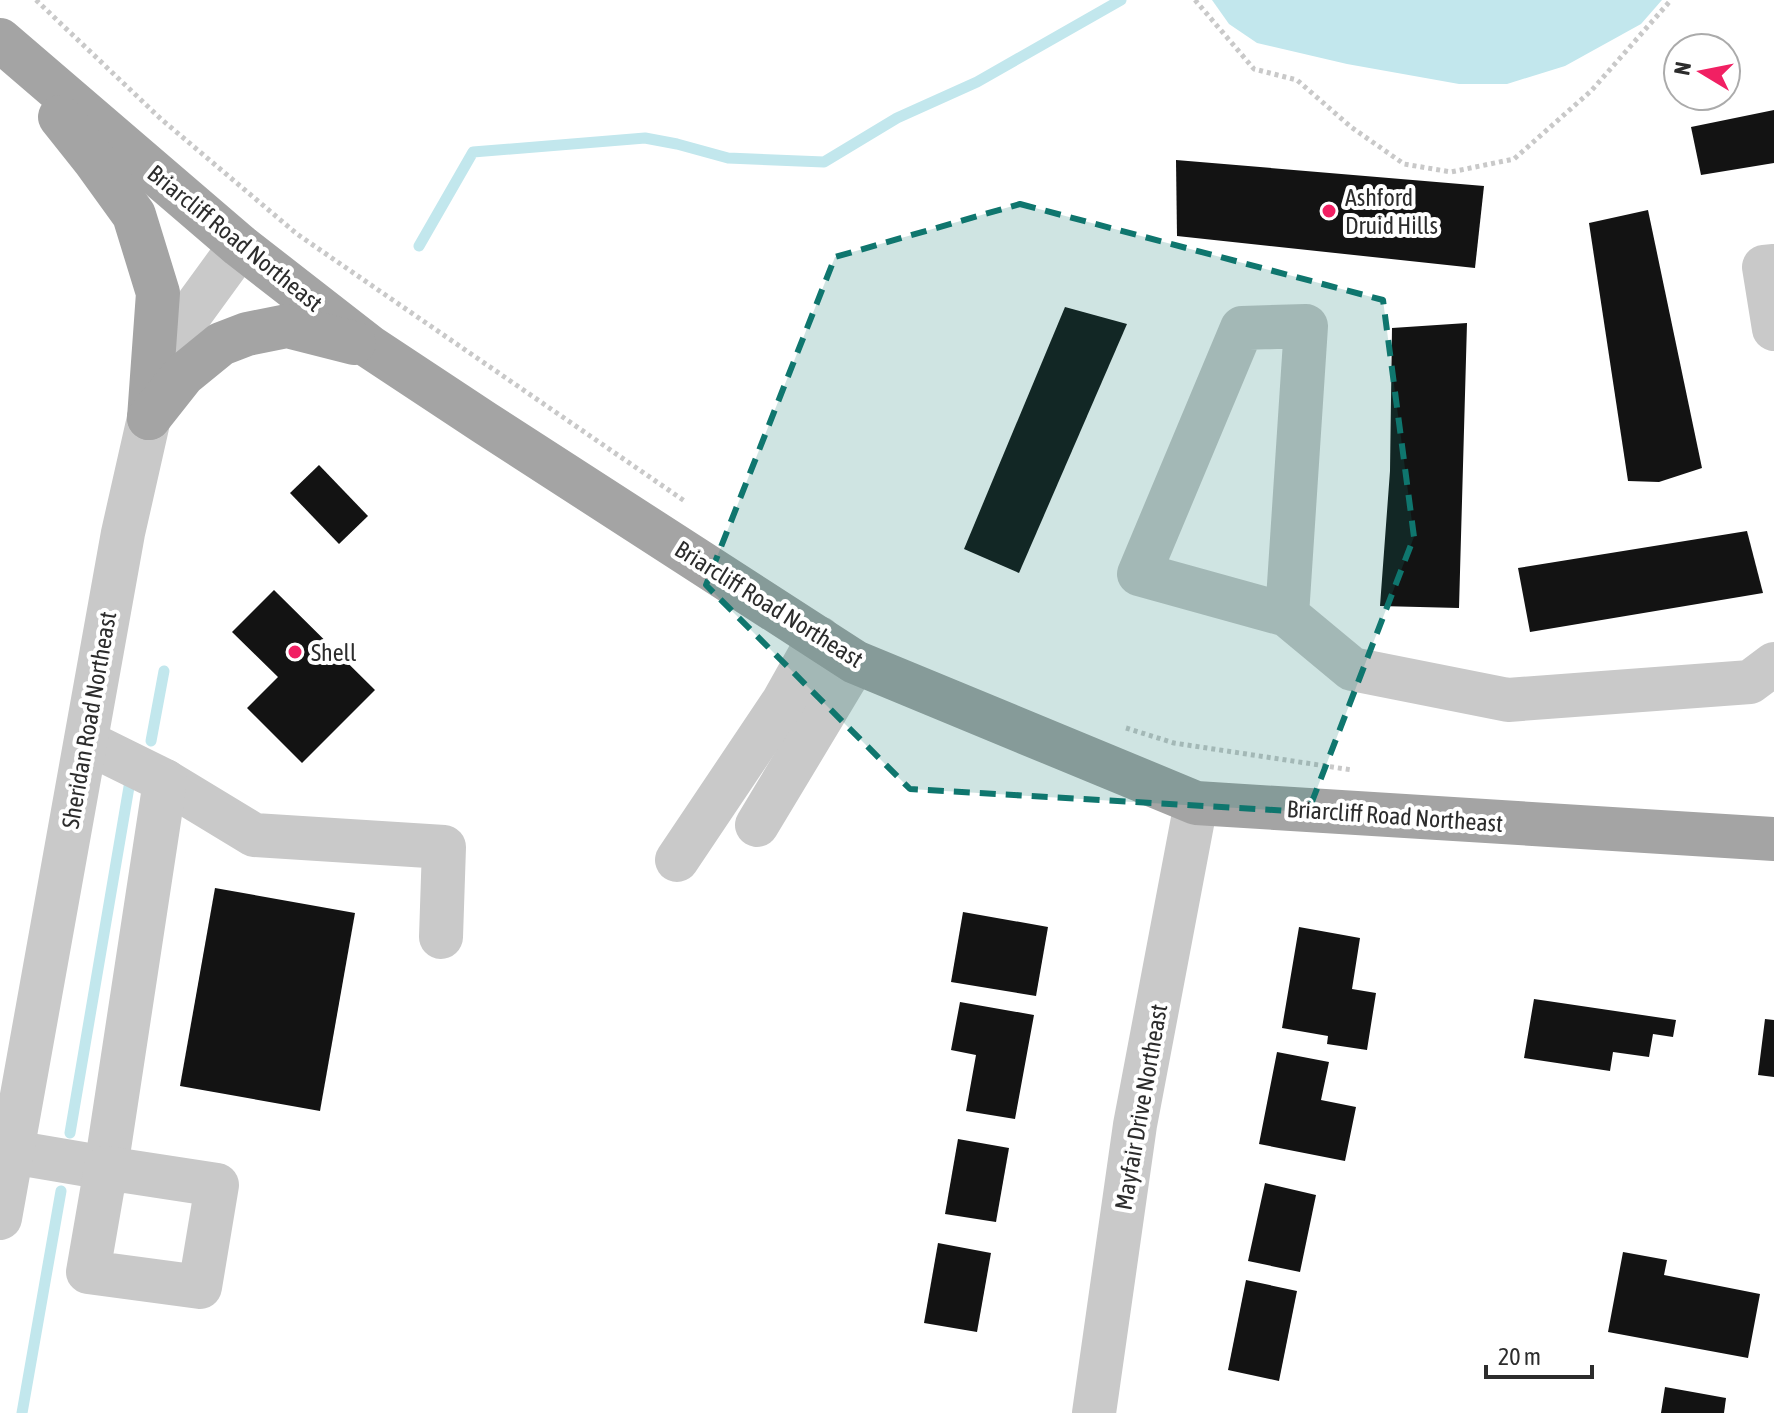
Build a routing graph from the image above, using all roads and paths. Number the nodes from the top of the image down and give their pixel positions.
1 (36, 0) edge
2 (1195, 0) edge
3 (1671, 0) edge
4 (0, 42) edge
5 (240, 246) junction
6 (1774, 266) edge
7 (1774, 329) edge
8 (370, 347) junction
9 (149, 418) junction
10 (694, 507) dead end
11 (1287, 615) junction
12 (819, 638) junction
13 (855, 662) junction
14 (1774, 664) edge
15 (1115, 724) dead end
16 (86, 742) junction
17 (1365, 771) dead end
18 (165, 781) junction
19 (1196, 803) junction
20 (757, 825) dead end
21 (1774, 839) edge
22 (677, 860) dead end
23 (441, 937) dead end
24 (12, 1082) edge
25 (12, 1152) junction
26 (0, 1218) edge
27 (1094, 1413) edge

1 - 10 path
2 - 3 path
4 - 5 main road, Briarcliff Road Northeast
4 - 9 main road
5 - 8 main road, Briarcliff Road Northeast
5 - 9 street, Sheridan Road Northeast
6 - 7 street
8 - 9 main road
8 - 12 main road, Briarcliff Road Northeast
9 - 16 street, Sheridan Road Northeast
11 - 11 street
11 - 14 street
12 - 13 main road, Briarcliff Road Northeast
12 - 22 street
13 - 19 main road, Briarcliff Road Northeast
13 - 20 street
15 - 17 path
16 - 18 street
16 - 24 street, Sheridan Road Northeast
18 - 23 street
18 - 25 street
19 - 21 main road, Briarcliff Road Northeast
19 - 27 street, Mayfair Drive Northeast
24 - 25 street, Sheridan Road Northeast
25 - 26 street, Sheridan Road Northeast

